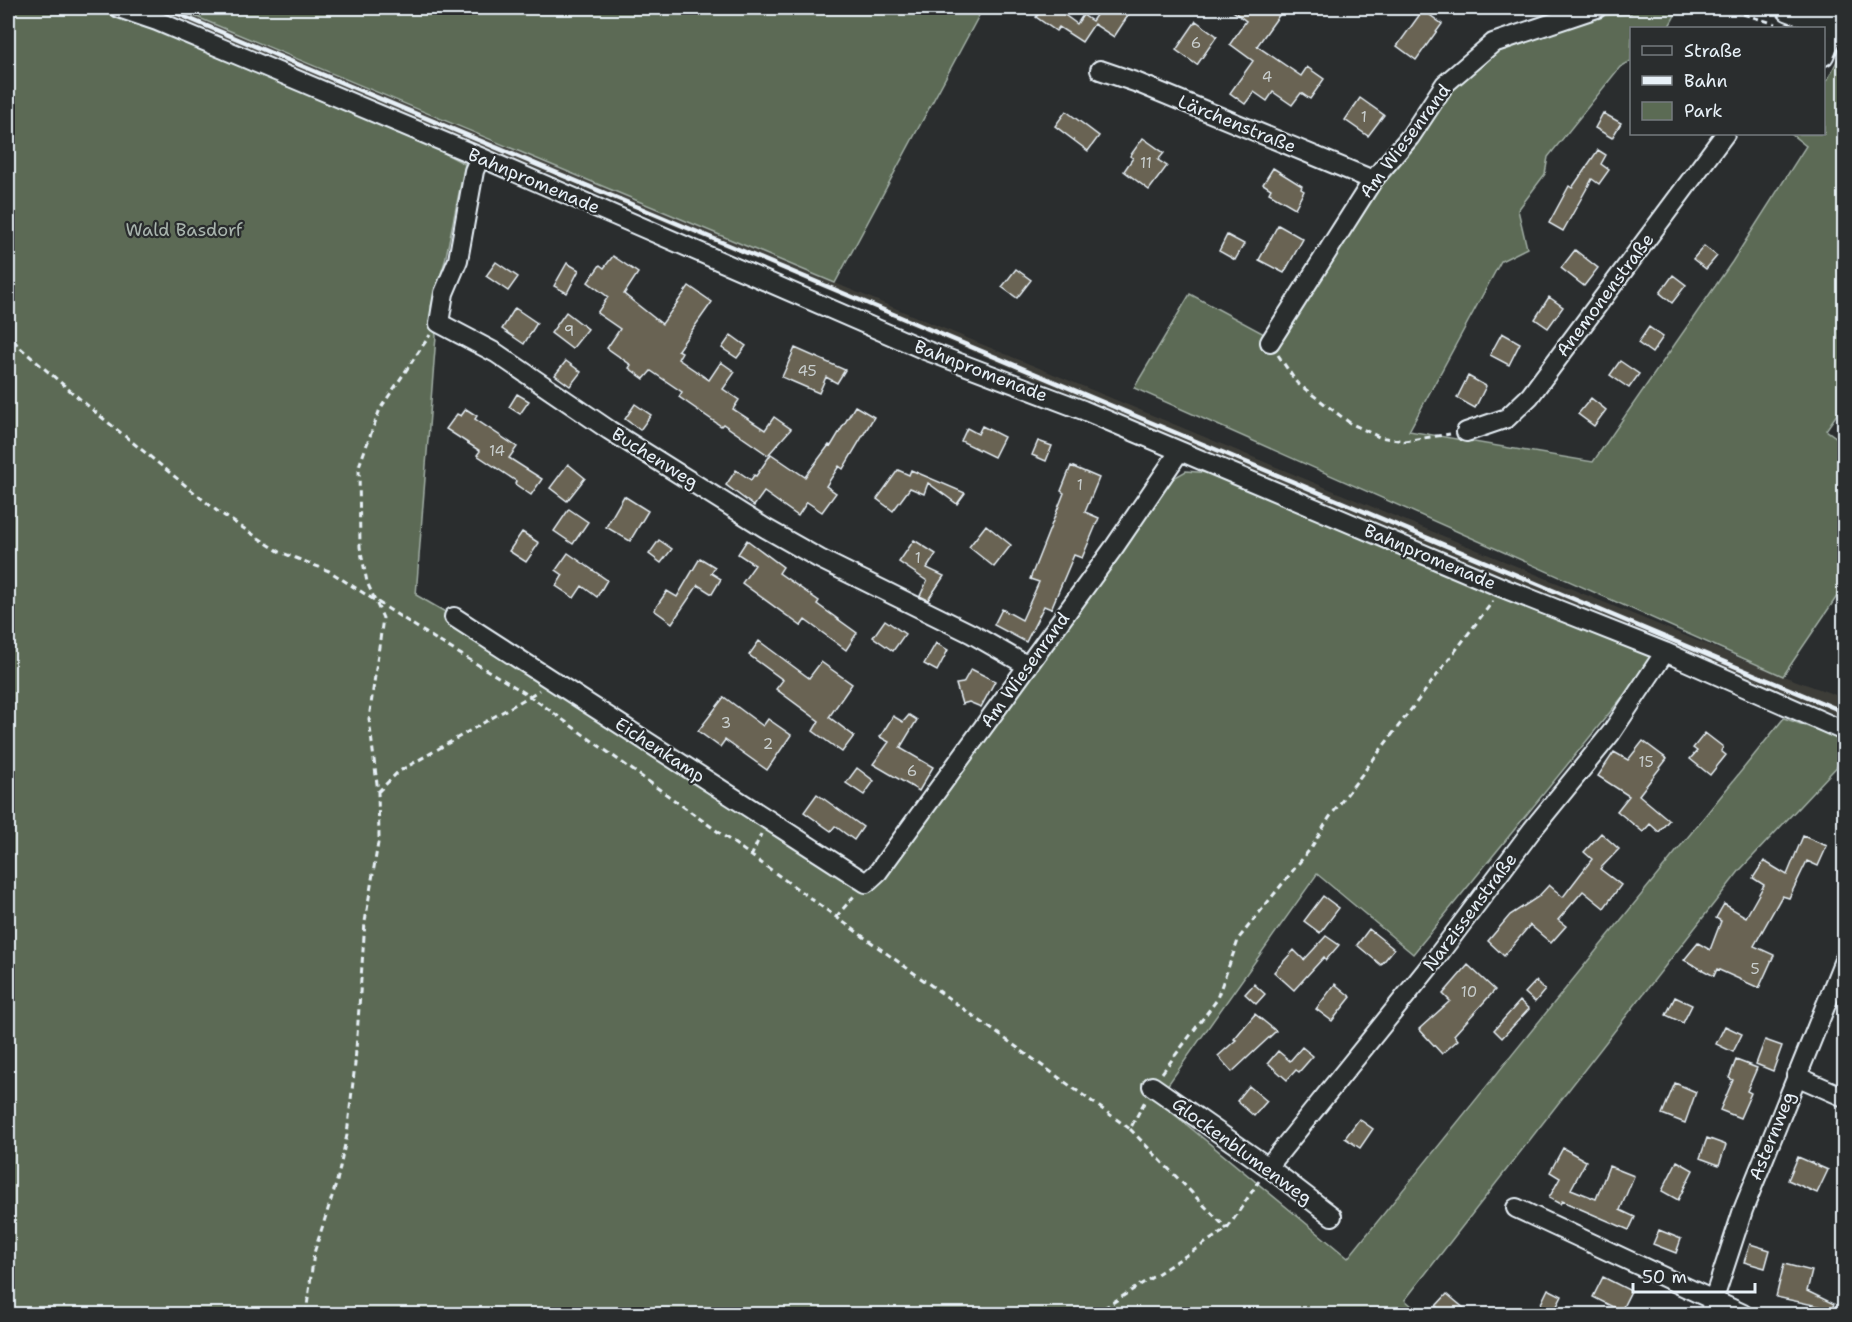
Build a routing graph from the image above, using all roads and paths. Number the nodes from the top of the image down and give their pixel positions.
1 (119, 8) edge
2 (1597, 8) edge
3 (1723, 8) edge
4 (1786, 17) edge
5 (1841, 27) edge
6 (1825, 54) edge
7 (1100, 70) dead end
8 (1724, 135) edge
9 (480, 157) junction
10 (1373, 180) junction
11 (438, 323) junction
12 (8, 331) edge
13 (1270, 342) joint
14 (1466, 432) joint
15 (1179, 452) junction
16 (1503, 588) junction
17 (377, 603) junction
18 (454, 617) dead end
19 (1665, 652) junction
20 (1028, 666) junction
21 (554, 682) junction
22 (530, 696) junction
23 (1845, 731) edge
24 (378, 792) junction
25 (767, 820) junction
26 (751, 856) junction
27 (866, 883) junction
28 (836, 917) junction
29 (1845, 960) edge
30 (1796, 1076) junction
31 (1152, 1086) junction
32 (1845, 1097) edge
33 (1130, 1130) junction
34 (1268, 1167) junction
35 (1516, 1208) dead end
36 (1332, 1216) dead end
37 (1227, 1229) junction
38 (1711, 1307) edge
39 (306, 1314) edge
40 (1095, 1314) edge
41 (1743, 1314) edge

1 - 9 street, Bahnpromenade
2 - 10 street, Am Wiesenrand
3 - 4 path
4 - 5 main road
5 - 6 street
7 - 10 street, Lärchenstraße
8 - 14 street, Anemonenstraße
9 - 11 street
9 - 15 street, Bahnpromenade
10 - 13 street, Am Wiesenrand
11 - 17 path
11 - 20 street, Buchenweg
12 - 17 path
13 - 14 path
15 - 16 street, Bahnpromenade
15 - 20 street, Am Wiesenrand
16 - 19 street, Bahnpromenade
16 - 31 path
17 - 22 path
17 - 24 path
18 - 21 street, Eichenkamp
19 - 23 street, Bahnpromenade
19 - 34 street, Narzissenstraße
20 - 27 street, Am Wiesenrand
21 - 22 path
21 - 25 street, Eichenkamp
22 - 24 path
22 - 26 path
24 - 39 path
25 - 26 path
25 - 27 street, Eichenkamp
26 - 28 path
27 - 28 path
28 - 33 path
29 - 30 street, Asternweg
30 - 32 street
30 - 38 street, Asternweg
31 - 33 path
31 - 34 street, Glockenblumenweg
33 - 37 path
34 - 36 street, Glockenblumenweg
34 - 37 path
35 - 38 street
37 - 40 path
38 - 41 street

